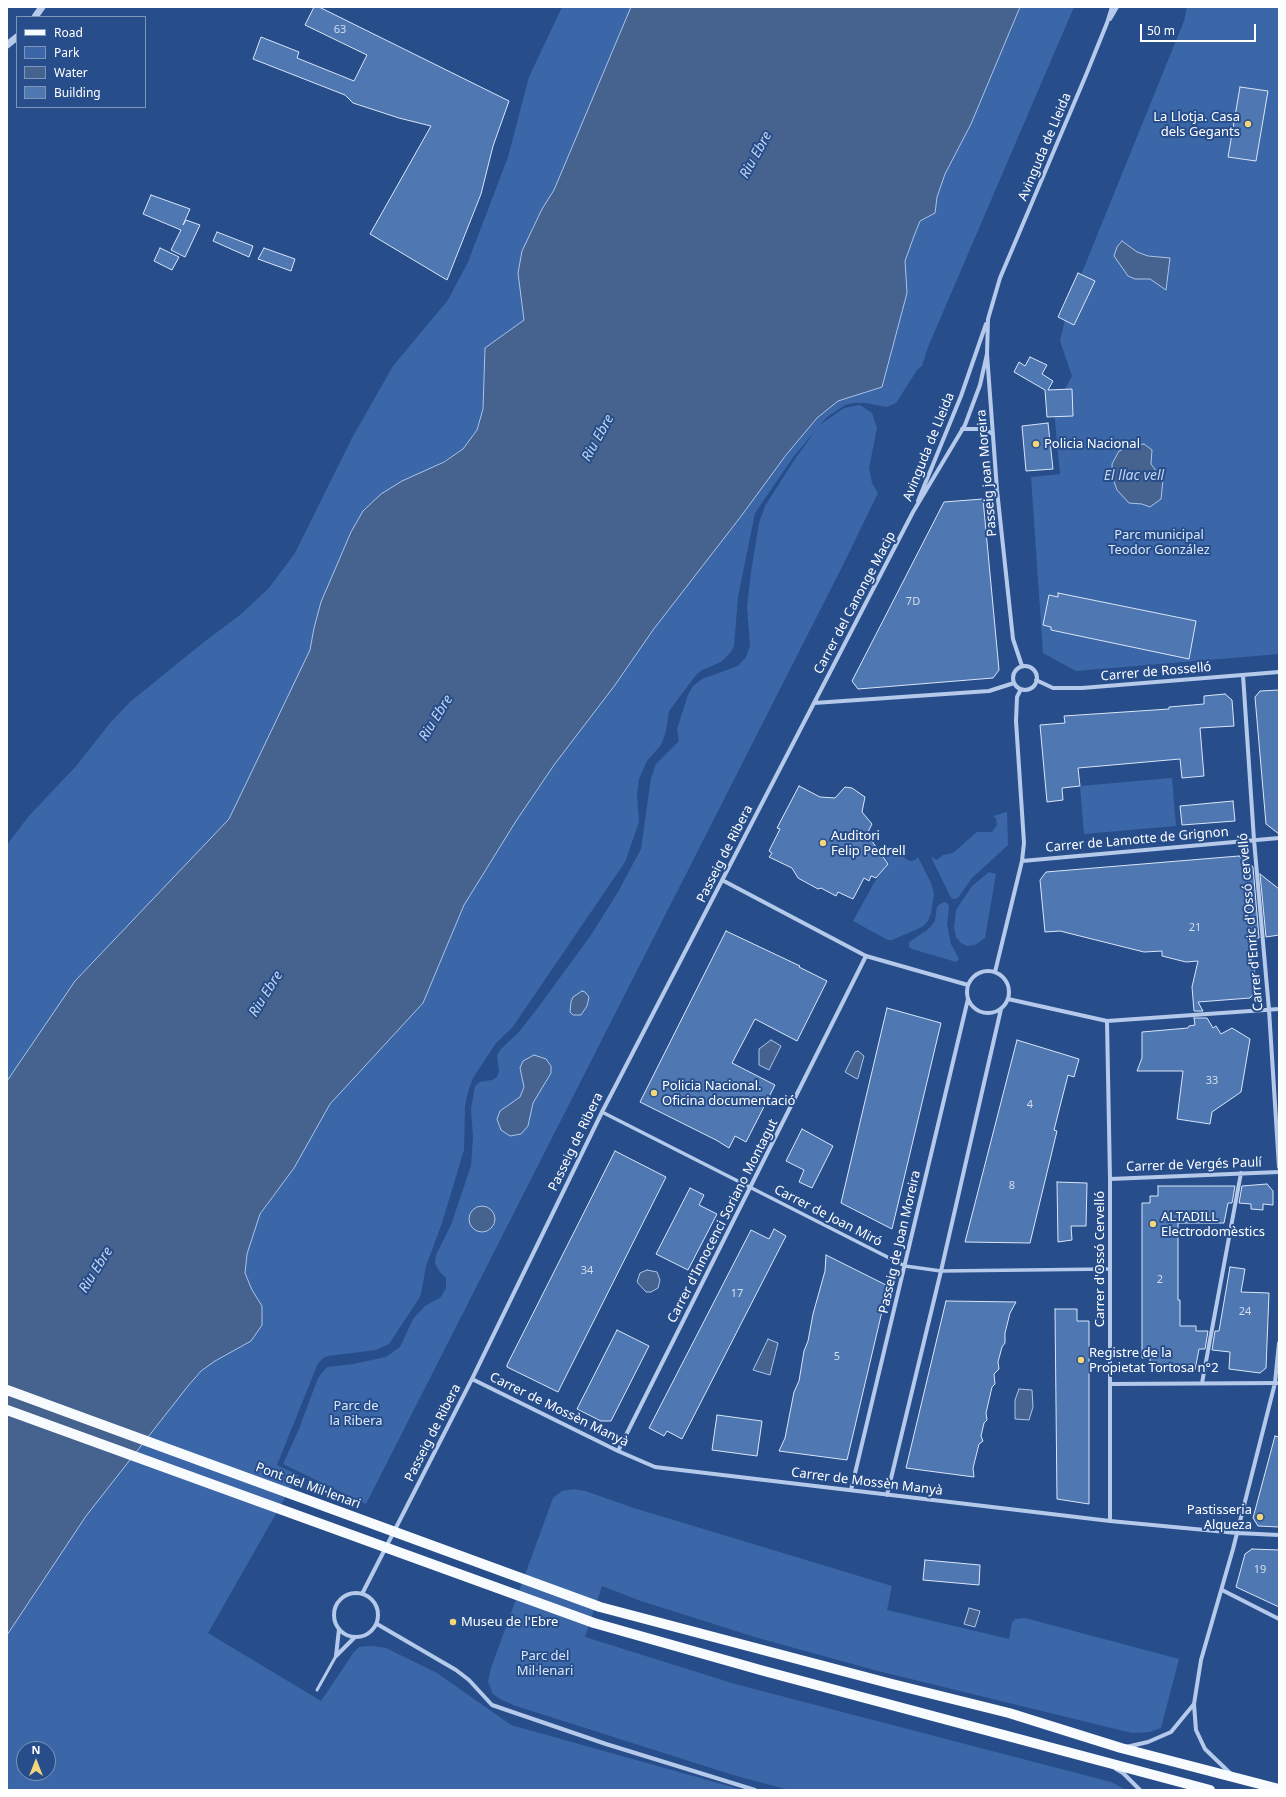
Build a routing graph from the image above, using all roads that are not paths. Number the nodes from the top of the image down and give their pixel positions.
1 (42, 7) edge
2 (1112, 7) edge
3 (1117, 7) edge
4 (36, 16) edge
5 (1107, 23) junction
6 (16, 38) edge
7 (7, 45) edge
8 (1000, 278) joint
9 (988, 319) junction
10 (987, 354) junction
11 (962, 428) junction
12 (993, 434) junction
13 (913, 512) junction
14 (1022, 666) junction
15 (1279, 672) edge
16 (1243, 675) junction
17 (1036, 680) junction
18 (1014, 683) junction
19 (1021, 689) junction
20 (814, 703) junction
21 (1279, 838) edge
22 (1254, 840) junction
23 (1022, 861) junction
24 (722, 880) junction
25 (866, 956) junction
26 (995, 972) junction
27 (968, 985) junction
28 (968, 999) junction
29 (1008, 999) junction
30 (1001, 1009) junction
31 (1279, 1009) edge
32 (1269, 1010) junction
33 (1107, 1021) junction
34 (602, 1112) junction
35 (1279, 1167) edge
36 (1279, 1172) edge
37 (1241, 1173) junction
38 (1110, 1179) junction
39 (751, 1188) junction
40 (905, 1266) junction
41 (1110, 1269) junction
42 (941, 1271) junction
43 (1279, 1343) edge
44 (472, 1379) junction
45 (1202, 1383) junction
46 (1277, 1383) edge
47 (1111, 1384) junction
48 (7, 1390) edge
49 (7, 1410) edge
50 (618, 1451) junction
51 (851, 1490) junction
52 (887, 1495) junction
53 (1110, 1521) junction
54 (1237, 1533) junction
55 (1279, 1535) edge
56 (1222, 1590) junction
57 (362, 1594) junction
58 (1279, 1619) edge
59 (377, 1624) junction
60 (339, 1629) junction
61 (355, 1637) junction
62 (336, 1656) junction
63 (317, 1690) dead end
64 (1194, 1704) junction
65 (1121, 1748) junction
66 (1092, 1758) junction
67 (1234, 1777) junction
68 (1279, 1789) edge
69 (755, 1790) edge
70 (1140, 1790) edge
71 (1210, 1790) edge

1 - 4 street
2 - 5 street
3 - 5 street
5 - 8 street, Avinguda de Lleida
6 - 7 street
8 - 9 street, Passeig joan Moreira
9 - 10 street, Passeig joan Moreira
9 - 13 street, Avinguda de Lleida
10 - 11 street, Avinguda de Lleida
10 - 12 street, Passeig joan Moreira
11 - 12 street, Avinguda de Lleida
11 - 13 street, Avinguda de Lleida
12 - 14 street, Passeig joan Moreira
13 - 20 street, Carrer del Canonge Macip
14 - 17 street
14 - 18 street
15 - 16 street, Carrer de Rosselló
16 - 17 street, Carrer de Rosselló
16 - 22 street, Carrer d'Enric d'Ossó cervelló
17 - 19 street
18 - 19 street
18 - 20 street
19 - 23 street
20 - 24 street, Passeig de Ribera
21 - 22 street, Carrer de Lamotte de Grignon
22 - 23 street, Carrer de Lamotte de Grignon
22 - 32 street, Carrer d'Enric d'Ossó cervelló
23 - 26 street
24 - 25 street
24 - 34 street, Passeig de Ribera
25 - 27 street
25 - 39 street, Carrer d'Innocenci Soriano Montagut
26 - 27 street
26 - 29 street
27 - 28 street
28 - 30 street
28 - 40 street, Passeig de Joan Moreira
29 - 30 street
29 - 33 street
30 - 42 street
31 - 32 street
32 - 33 street
32 - 35 street, Carrer d'Enric d'Ossó cervelló
33 - 38 street, Carrer d'Ossó Cervelló
34 - 39 street, Carrer de Joan Miró
34 - 44 street, Passeig de Ribera
36 - 37 street, Carrer de Vergés Paulí
37 - 38 street, Carrer de Vergés Paulí
37 - 45 street
38 - 41 street, Carrer d'Ossó Cervelló
39 - 40 street, Carrer de Joan Miró
39 - 50 street, Carrer d'Innocenci Soriano Montagut
40 - 42 street, Carrer de Joan Miró
40 - 51 street, Passeig de Joan Moreira
41 - 42 street, Carrer de Joan Miró
41 - 47 street, Carrer d'Ossó Cervelló
42 - 52 street
43 - 46 street
44 - 50 street, Carrer de Mossèn Manyà
44 - 57 street, Passeig de Ribera
45 - 46 street
45 - 47 street
46 - 54 street
47 - 53 street, Carrer d'Ossó Cervelló
48 - 65 main road, Pont del Mil·lenari
49 - 66 main road
50 - 51 street, Carrer de Mossèn Manyà
51 - 52 street, Carrer de Mossèn Manyà
52 - 53 street, Carrer de Mossèn Manyà
53 - 54 street, Carrer de Mossèn Manyà
54 - 55 street, Carrer de Mossèn Manyà
54 - 56 street
56 - 58 street
56 - 64 street
57 - 59 street
57 - 60 street
59 - 61 street
59 - 69 street
60 - 61 street
60 - 62 street
61 - 62 street
62 - 63 lane
64 - 65 street
64 - 67 street
65 - 67 main road, Pont del Mil·lenari
66 - 70 street
66 - 71 main road
67 - 68 main road, Pont del Mil·lenari

